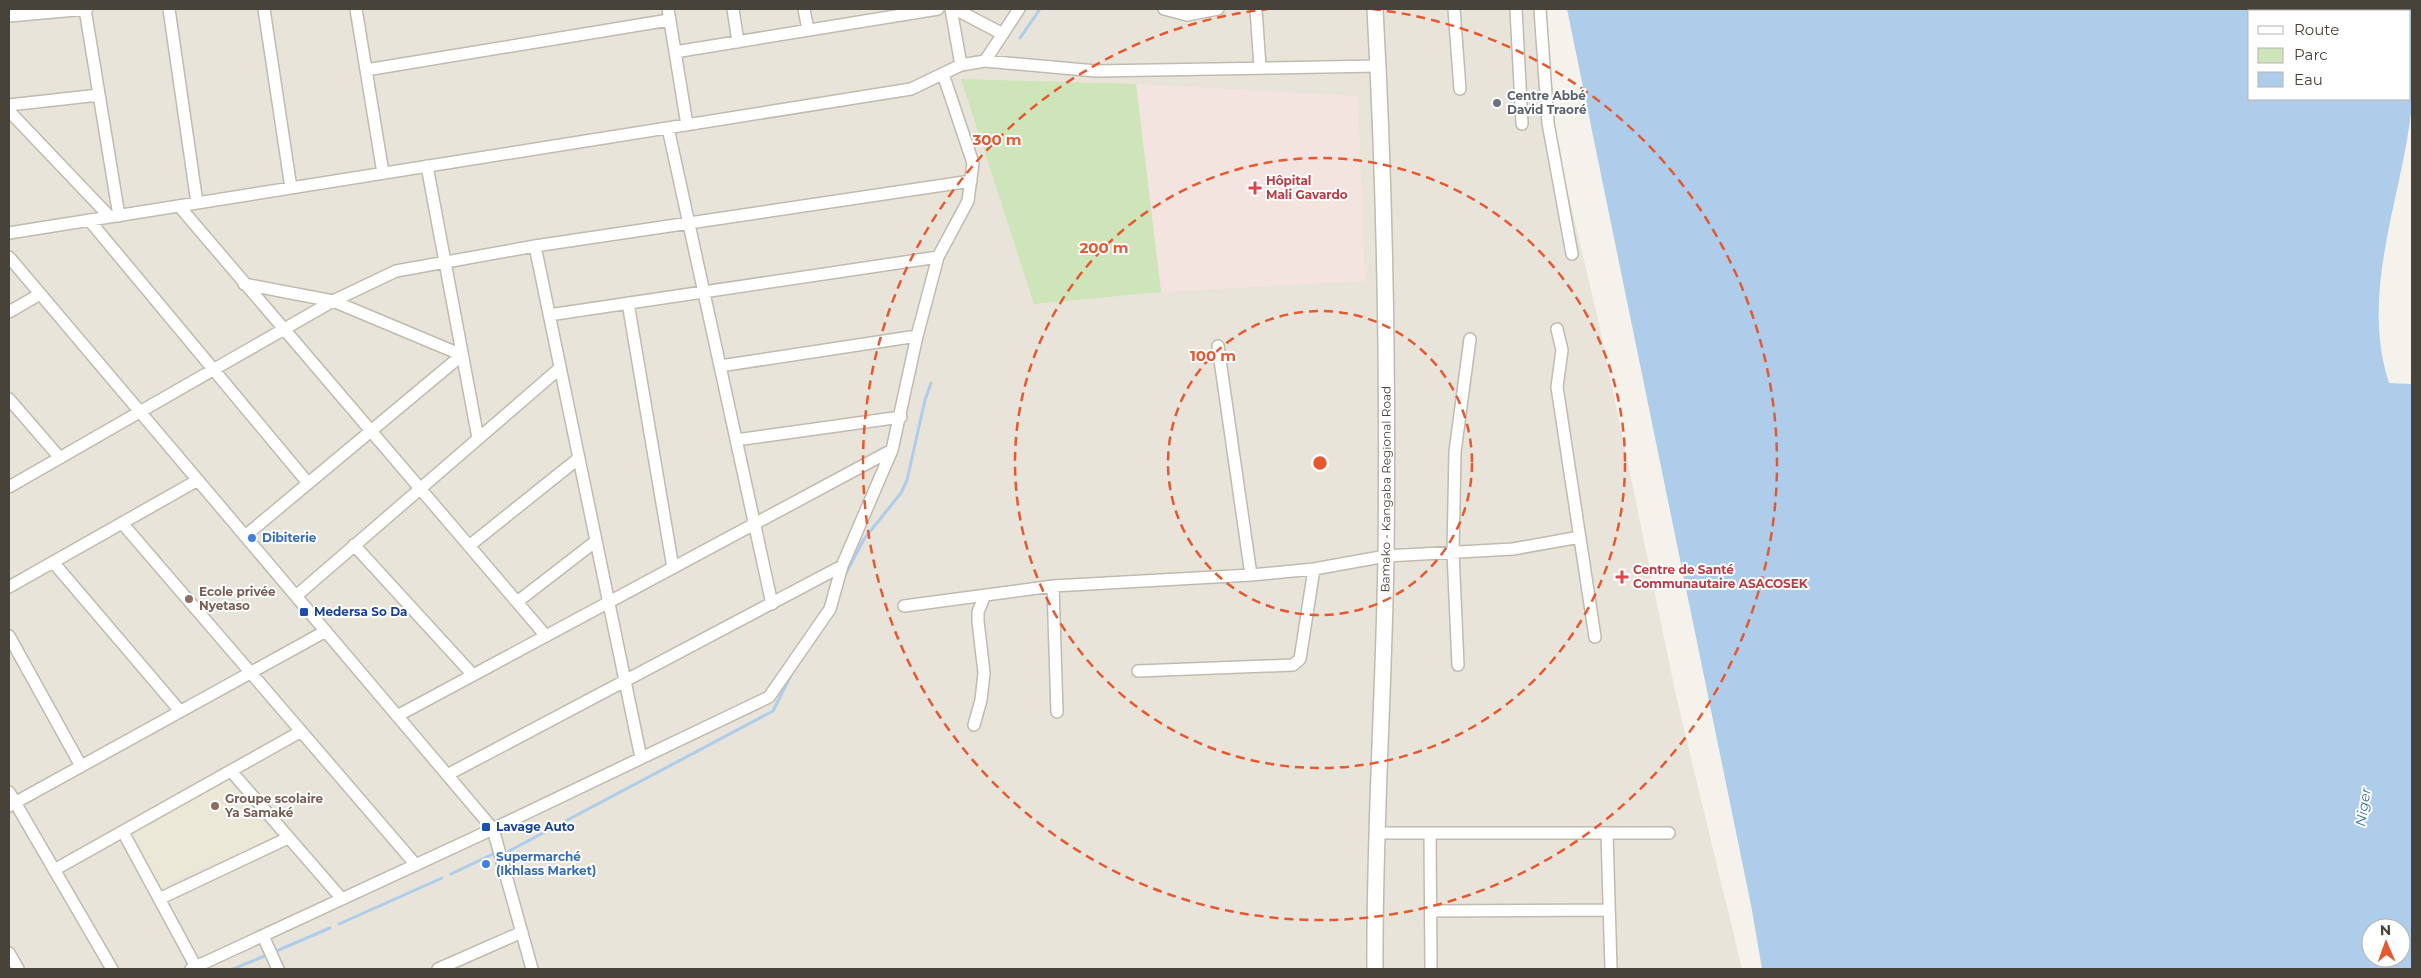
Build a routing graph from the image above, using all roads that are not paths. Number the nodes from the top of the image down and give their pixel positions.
1 (86, 9) edge
2 (169, 9) edge
3 (264, 9) edge
4 (356, 9) edge
5 (733, 9) edge
6 (804, 9) edge
7 (938, 9) edge
8 (953, 9) edge
9 (1019, 9) edge
10 (1164, 9) edge
11 (1218, 9) edge
12 (1256, 9) edge
13 (1375, 9) edge
14 (1454, 9) edge
15 (1516, 9) edge
16 (1540, 9) edge
17 (882, 13) edge
18 (669, 14) edge
19 (9, 16) edge
20 (808, 30) junction
21 (1003, 34) junction
22 (738, 42) junction
23 (675, 52) junction
24 (985, 61) junction
25 (961, 65) junction
26 (1378, 66) junction
27 (1260, 67) junction
28 (366, 70) junction
29 (943, 74) junction
30 (1460, 89) dead end
31 (99, 95) junction
32 (9, 105) edge
33 (9, 111) edge
34 (1522, 124) dead end
35 (686, 125) junction
36 (668, 128) junction
37 (427, 166) junction
38 (383, 173) junction
39 (971, 181) junction
40 (291, 188) junction
41 (197, 203) junction
42 (179, 206) junction
43 (115, 216) junction
44 (89, 220) junction
45 (688, 222) junction
46 (9, 233) edge
47 (535, 246) junction
48 (1572, 254) dead end
49 (938, 256) junction
50 (9, 257) edge
51 (445, 262) junction
52 (244, 284) junction
53 (703, 292) junction
54 (40, 294) junction
55 (333, 300) junction
56 (628, 303) junction
57 (9, 312) edge
58 (549, 315) junction
59 (285, 328) junction
60 (1556, 329) dead end
61 (917, 336) junction
62 (1470, 339) dead end
63 (1218, 346) dead end
64 (462, 355) junction
65 (720, 366) junction
66 (560, 368) junction
67 (215, 369) junction
68 (9, 399) edge
69 (141, 411) junction
70 (901, 417) junction
71 (371, 431) junction
72 (478, 438) junction
73 (736, 440) junction
74 (892, 450) junction
75 (60, 458) junction
76 (579, 458) junction
77 (198, 480) junction
78 (308, 483) junction
79 (9, 487) edge
80 (420, 489) junction
81 (122, 523) junction
82 (754, 524) junction
83 (245, 536) junction
84 (1580, 537) junction
85 (596, 541) junction
86 (354, 545) junction
87 (469, 546) junction
88 (1453, 552) junction
89 (1386, 556) junction
90 (53, 562) junction
91 (842, 566) junction
92 (673, 568) junction
93 (1314, 569) junction
94 (1251, 576) junction
95 (10, 582) edge
96 (1053, 586) junction
97 (985, 595) junction
98 (296, 596) junction
99 (517, 602) junction
100 (608, 602) junction
101 (772, 604) junction
102 (904, 606) dead end
103 (326, 631) junction
104 (9, 636) edge
105 (546, 636) junction
106 (1595, 637) dead end
107 (1458, 665) dead end
108 (1138, 671) dead end
109 (250, 673) junction
110 (473, 675) junction
111 (625, 681) junction
112 (180, 711) junction
113 (1056, 712) dead end
114 (397, 716) junction
115 (974, 725) dead end
116 (300, 732) junction
117 (641, 758) junction
118 (82, 766) junction
119 (231, 771) junction
120 (447, 775) junction
121 (9, 792) edge
122 (12, 804) edge
123 (493, 829) junction
124 (122, 832) junction
125 (1376, 833) junction
126 (1430, 833) junction
127 (1607, 833) junction
128 (1670, 833) dead end
129 (288, 838) junction
130 (416, 865) junction
131 (54, 870) junction
132 (159, 899) junction
133 (342, 900) junction
134 (1610, 910) junction
135 (1431, 911) junction
136 (522, 932) junction
137 (263, 936) junction
138 (9, 954) edge
139 (194, 968) edge
140 (18, 969) edge
141 (112, 969) edge
142 (278, 969) edge
143 (438, 969) edge
144 (532, 969) edge
145 (1375, 969) edge
146 (1431, 969) edge
147 (1611, 969) edge

1 - 19 street
1 - 31 street
2 - 41 street
3 - 40 street
4 - 28 street
5 - 22 street
6 - 20 street
7 - 17 street
8 - 21 street
8 - 25 street
9 - 21 street
10 - 11 street
12 - 27 street
13 - 26 street, Bamako - Kangaba Regional Road
14 - 30 street
15 - 34 street
16 - 48 street
17 - 20 street
18 - 23 street
18 - 28 street
20 - 22 street
21 - 24 street
22 - 23 street
23 - 35 street
24 - 25 street
24 - 27 street
25 - 29 street
26 - 27 street
26 - 89 street, Bamako - Kangaba Regional Road
28 - 38 street
29 - 35 street
29 - 39 street
31 - 32 street
31 - 43 street
33 - 43 street
35 - 36 street
36 - 37 street
36 - 45 street
37 - 38 street
37 - 51 street
38 - 40 street
39 - 45 street
39 - 49 street
40 - 41 street
41 - 42 street
42 - 43 street
42 - 52 street
43 - 44 street
44 - 46 street
44 - 67 street
45 - 47 street
45 - 53 street
47 - 51 street
47 - 58 street
49 - 53 street
49 - 61 street
50 - 54 street
51 - 55 street
51 - 64 street
52 - 55 street
52 - 59 street
53 - 56 street
53 - 65 street
54 - 57 street
54 - 69 street
55 - 59 street
55 - 64 street
56 - 58 street
56 - 92 street
58 - 66 street
59 - 67 street
59 - 71 street
60 - 84 street
61 - 65 street
61 - 70 street
62 - 88 street
63 - 94 street
64 - 71 street
64 - 72 street
65 - 73 street
66 - 72 street
66 - 76 street
67 - 69 street
67 - 78 street
68 - 75 street
69 - 75 street
69 - 77 street
70 - 73 street
70 - 74 street
71 - 78 street
71 - 80 street
72 - 80 street
73 - 82 street
74 - 82 street
74 - 91 street
75 - 79 street
76 - 85 street
76 - 87 street
77 - 81 street
77 - 83 street
78 - 83 street
80 - 86 street
80 - 87 street
81 - 90 street
81 - 109 street
82 - 92 street
82 - 101 street
83 - 98 street
84 - 88 street
84 - 106 street
85 - 99 street
85 - 100 street
86 - 98 street
86 - 110 street
87 - 99 street
88 - 89 street
88 - 107 street
89 - 93 street
89 - 125 street, Bamako - Kangaba Regional Road
90 - 95 street
90 - 112 street
91 - 101 street
91 - 117 street
92 - 100 street
93 - 94 street
93 - 108 street
94 - 96 street
96 - 97 street
96 - 113 street
97 - 102 street
97 - 115 street
98 - 103 street
99 - 105 street
100 - 105 street
100 - 111 street
101 - 111 street
103 - 109 street
103 - 114 street
104 - 118 street
105 - 110 street
109 - 112 street
109 - 116 street
110 - 114 street
111 - 117 street
111 - 120 street
112 - 118 street
114 - 120 street
116 - 119 street
116 - 130 street
117 - 123 street
118 - 122 street
119 - 124 street
119 - 129 street
120 - 123 street
121 - 122 street
122 - 131 street
123 - 130 street
123 - 136 street
124 - 131 street
124 - 132 street
125 - 126 street
125 - 145 street, Bamako - Kangaba Regional Road
126 - 127 street
126 - 135 street
127 - 128 street
127 - 134 street
129 - 132 street
129 - 133 street
130 - 133 street
131 - 141 street
132 - 139 street
133 - 137 street
134 - 135 street
134 - 147 street
135 - 146 street
136 - 143 street
136 - 144 street
137 - 139 street
137 - 142 street
138 - 140 street

